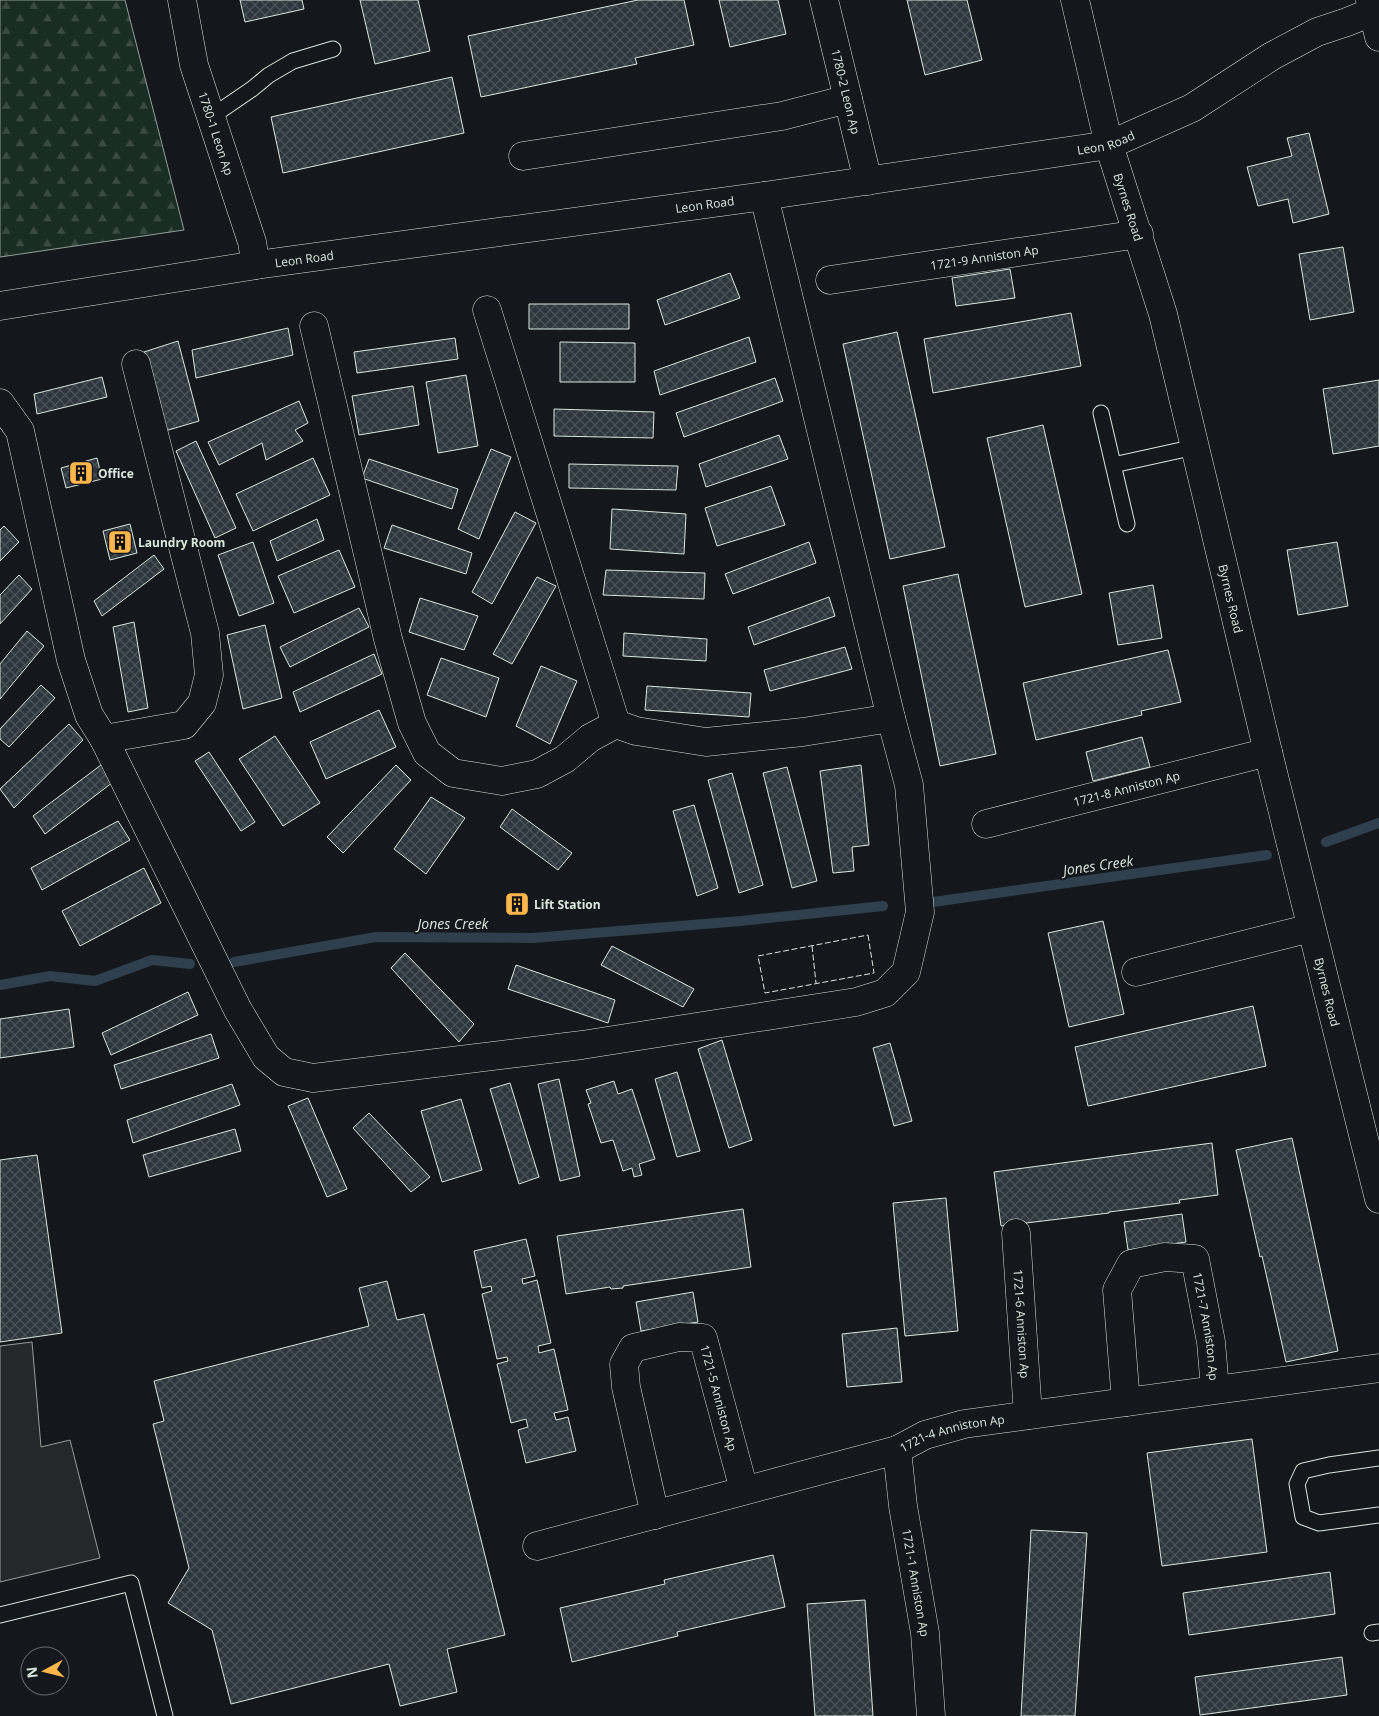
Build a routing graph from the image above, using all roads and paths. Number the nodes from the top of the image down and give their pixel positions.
1 (182, 0) edge
2 (824, 0) edge
3 (1075, 0) edge
4 (1374, 6) edge
5 (1379, 37) edge
6 (333, 49) dead end
7 (848, 99) junction
8 (211, 117) junction
9 (1109, 145) junction
10 (523, 156) dead end
11 (868, 181) junction
12 (764, 196) junction
13 (1139, 234) junction
14 (256, 265) junction
15 (830, 280) dead end
16 (0, 306) edge
17 (487, 310) dead end
18 (314, 326) dead end
19 (136, 364) dead end
20 (0, 404) edge
21 (1102, 413) dead end
22 (1195, 447) junction
23 (1113, 465) junction
24 (1127, 524) dead end
25 (891, 718) junction
26 (616, 724) junction
27 (104, 739) junction
28 (1268, 752) junction
29 (986, 824) dead end
30 (1311, 928) junction
31 (1136, 972) dead end
32 (1379, 1196) edge
33 (1016, 1234) dead end
34 (1379, 1368) edge
35 (1215, 1389) junction
36 (1126, 1402) junction
37 (1028, 1414) junction
38 (897, 1450) junction
39 (1379, 1458) edge
40 (744, 1490) junction
41 (654, 1515) junction
42 (1379, 1515) edge
43 (536, 1546) dead end
44 (0, 1615) edge
45 (165, 1716) edge
46 (931, 1716) edge

1 - 8 street, 1780-1 Leon Ap
2 - 7 street, 1780-2 Leon Ap
3 - 9 street, Byrnes Road
4 - 5 street
4 - 9 street, Leon Road
6 - 8 lane
7 - 10 street
7 - 11 street, 1780-2 Leon Ap
8 - 14 street, 1780-1 Leon Ap
9 - 11 street, Leon Road
9 - 13 street, Byrnes Road
11 - 12 street, Leon Road
12 - 14 street, Leon Road
12 - 25 street
13 - 15 street, 1721-9 Anniston Ap
13 - 22 street, Byrnes Road
14 - 16 street, Leon Road
17 - 26 street
18 - 26 street
19 - 27 street
20 - 27 street
21 - 23 lane
22 - 23 lane
22 - 28 street, Byrnes Road
23 - 24 lane
25 - 26 street
25 - 27 street
28 - 29 street, 1721-8 Anniston Ap
28 - 30 street, Byrnes Road
30 - 31 street
30 - 32 street, Byrnes Road
33 - 37 street, 1721-6 Anniston Ap
34 - 35 street, 1721-4 Anniston Ap
35 - 36 street, 1721-4 Anniston Ap
35 - 36 street, 1721-7 Anniston Ap
36 - 37 street, 1721-4 Anniston Ap
37 - 38 street, 1721-4 Anniston Ap
38 - 40 street, 1721-4 Anniston Ap
38 - 46 street, 1721-1 Anniston Ap
39 - 42 lane
40 - 41 street, 1721-4 Anniston Ap
40 - 41 street, 1721-5 Anniston Ap
41 - 43 street, 1721-4 Anniston Ap
44 - 45 lane

